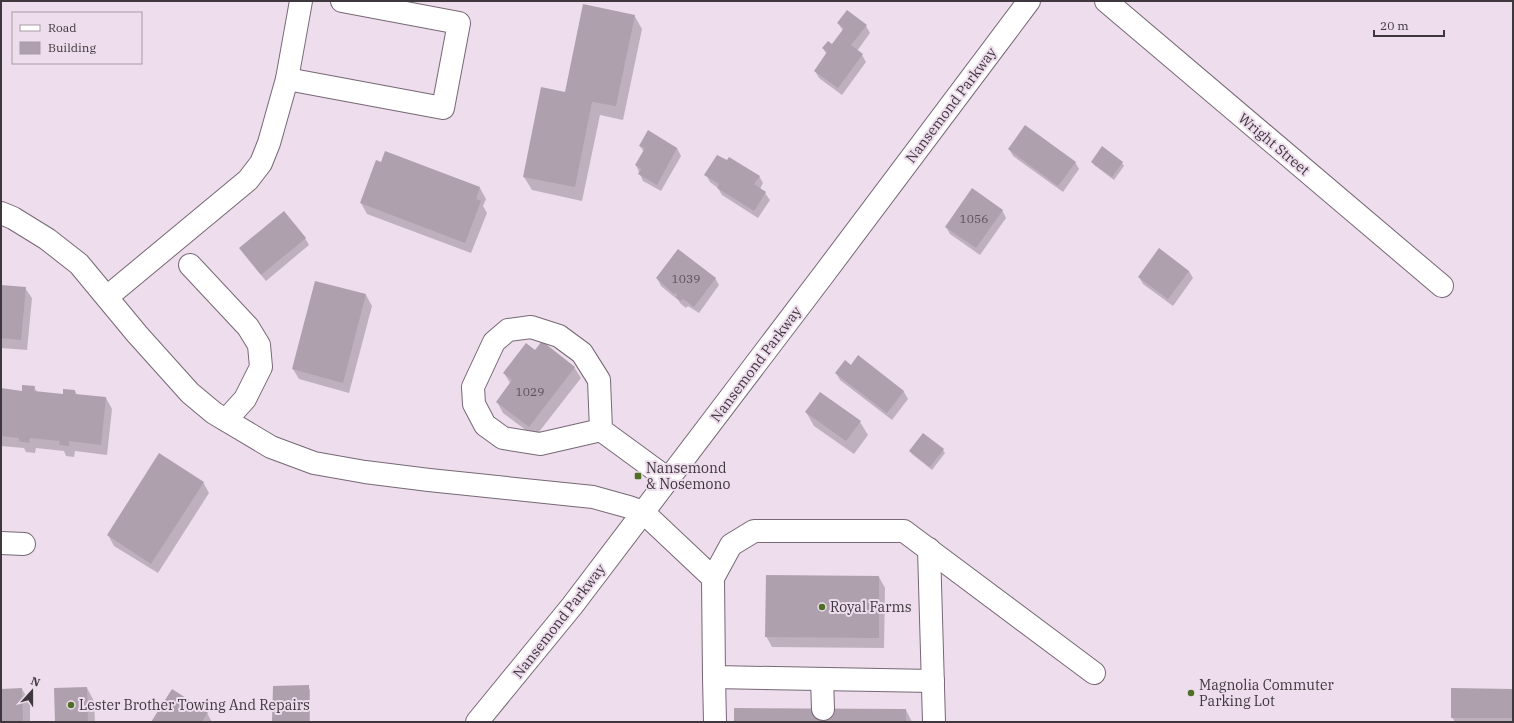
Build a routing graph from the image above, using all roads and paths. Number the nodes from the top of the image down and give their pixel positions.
1 (301, 1) edge
2 (342, 1) edge
3 (1029, 1) edge
4 (1106, 1) edge
5 (286, 79) junction
6 (1, 213) edge
7 (190, 265) dead end
8 (1442, 286) dead end
9 (107, 297) junction
10 (226, 420) junction
11 (601, 430) junction
12 (668, 480) junction
13 (643, 512) junction
14 (1, 543) edge
15 (24, 544) dead end
16 (928, 549) junction
17 (713, 578) junction
18 (1094, 673) dead end
19 (714, 677) junction
20 (822, 679) junction
21 (933, 681) junction
22 (823, 709) dead end
23 (482, 719) edge
24 (715, 722) edge
25 (934, 722) edge

1 - 5 main road
2 - 5 main road
3 - 12 main road, Nansemond Parkway
4 - 8 main road, Wright Street
5 - 9 main road
6 - 9 main road
7 - 10 main road
9 - 10 main road
10 - 13 main road
11 - 11 main road
11 - 12 main road
12 - 13 main road, Nansemond Parkway
13 - 17 main road
13 - 23 main road, Nansemond Parkway
14 - 15 main road
16 - 17 main road
16 - 18 main road
16 - 21 main road
17 - 19 main road
19 - 20 main road
19 - 24 main road
20 - 21 main road
20 - 22 main road
21 - 25 main road

